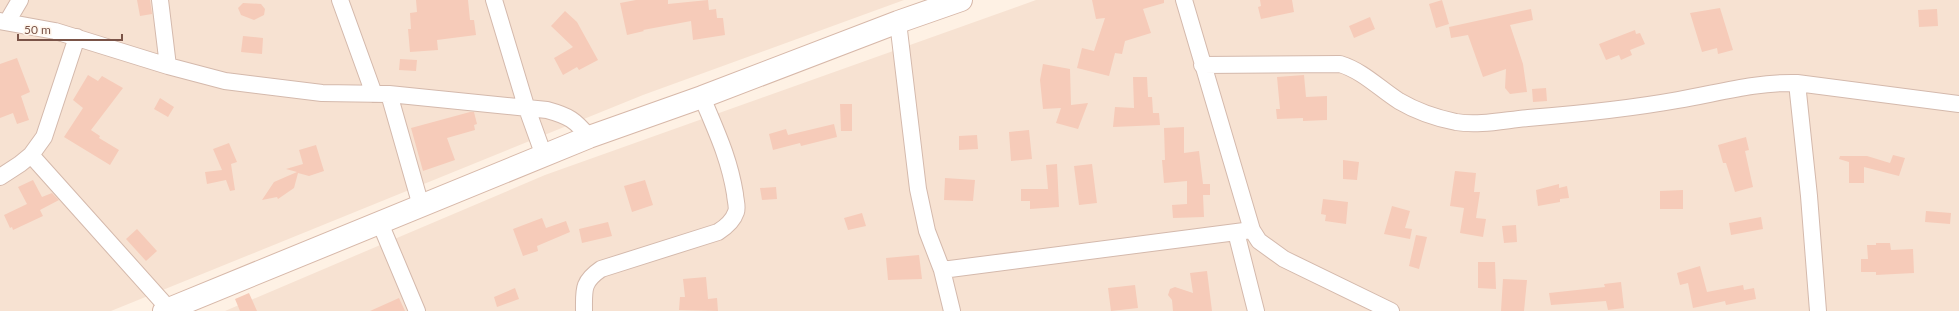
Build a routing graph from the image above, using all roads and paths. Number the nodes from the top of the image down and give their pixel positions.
1 (20, 0) edge
2 (160, 0) edge
3 (340, 0) edge
4 (494, 0) edge
5 (961, 0) edge
6 (1184, 0) edge
7 (3, 21) edge
8 (898, 22) junction
9 (77, 37) junction
10 (1202, 65) junction
11 (168, 66) junction
12 (1797, 83) junction
13 (382, 94) junction
14 (702, 97) junction
15 (1959, 104) edge
16 (526, 106) junction
17 (589, 137) junction
18 (31, 155) junction
19 (544, 156) junction
20 (0, 177) edge
21 (421, 206) junction
22 (380, 223) junction
23 (1244, 231) junction
24 (942, 270) junction
25 (166, 310) edge
26 (417, 311) edge
27 (584, 311) edge
28 (952, 311) edge
29 (1256, 311) edge
30 (1390, 311) edge
31 (1818, 311) edge

1 - 7 street
2 - 11 street
3 - 13 street
4 - 16 street
5 - 8 street
6 - 10 street
7 - 9 street
8 - 14 street
8 - 24 street
9 - 11 street
9 - 18 street
10 - 12 street
10 - 23 street
11 - 13 street
12 - 15 street
12 - 31 street
13 - 16 street
13 - 21 street
14 - 17 street
14 - 27 street
16 - 17 street
16 - 19 street
17 - 19 street
18 - 20 street
18 - 25 street
19 - 21 street
21 - 22 street
22 - 25 street
22 - 26 street
23 - 24 street
23 - 29 street
23 - 30 street
24 - 28 street

